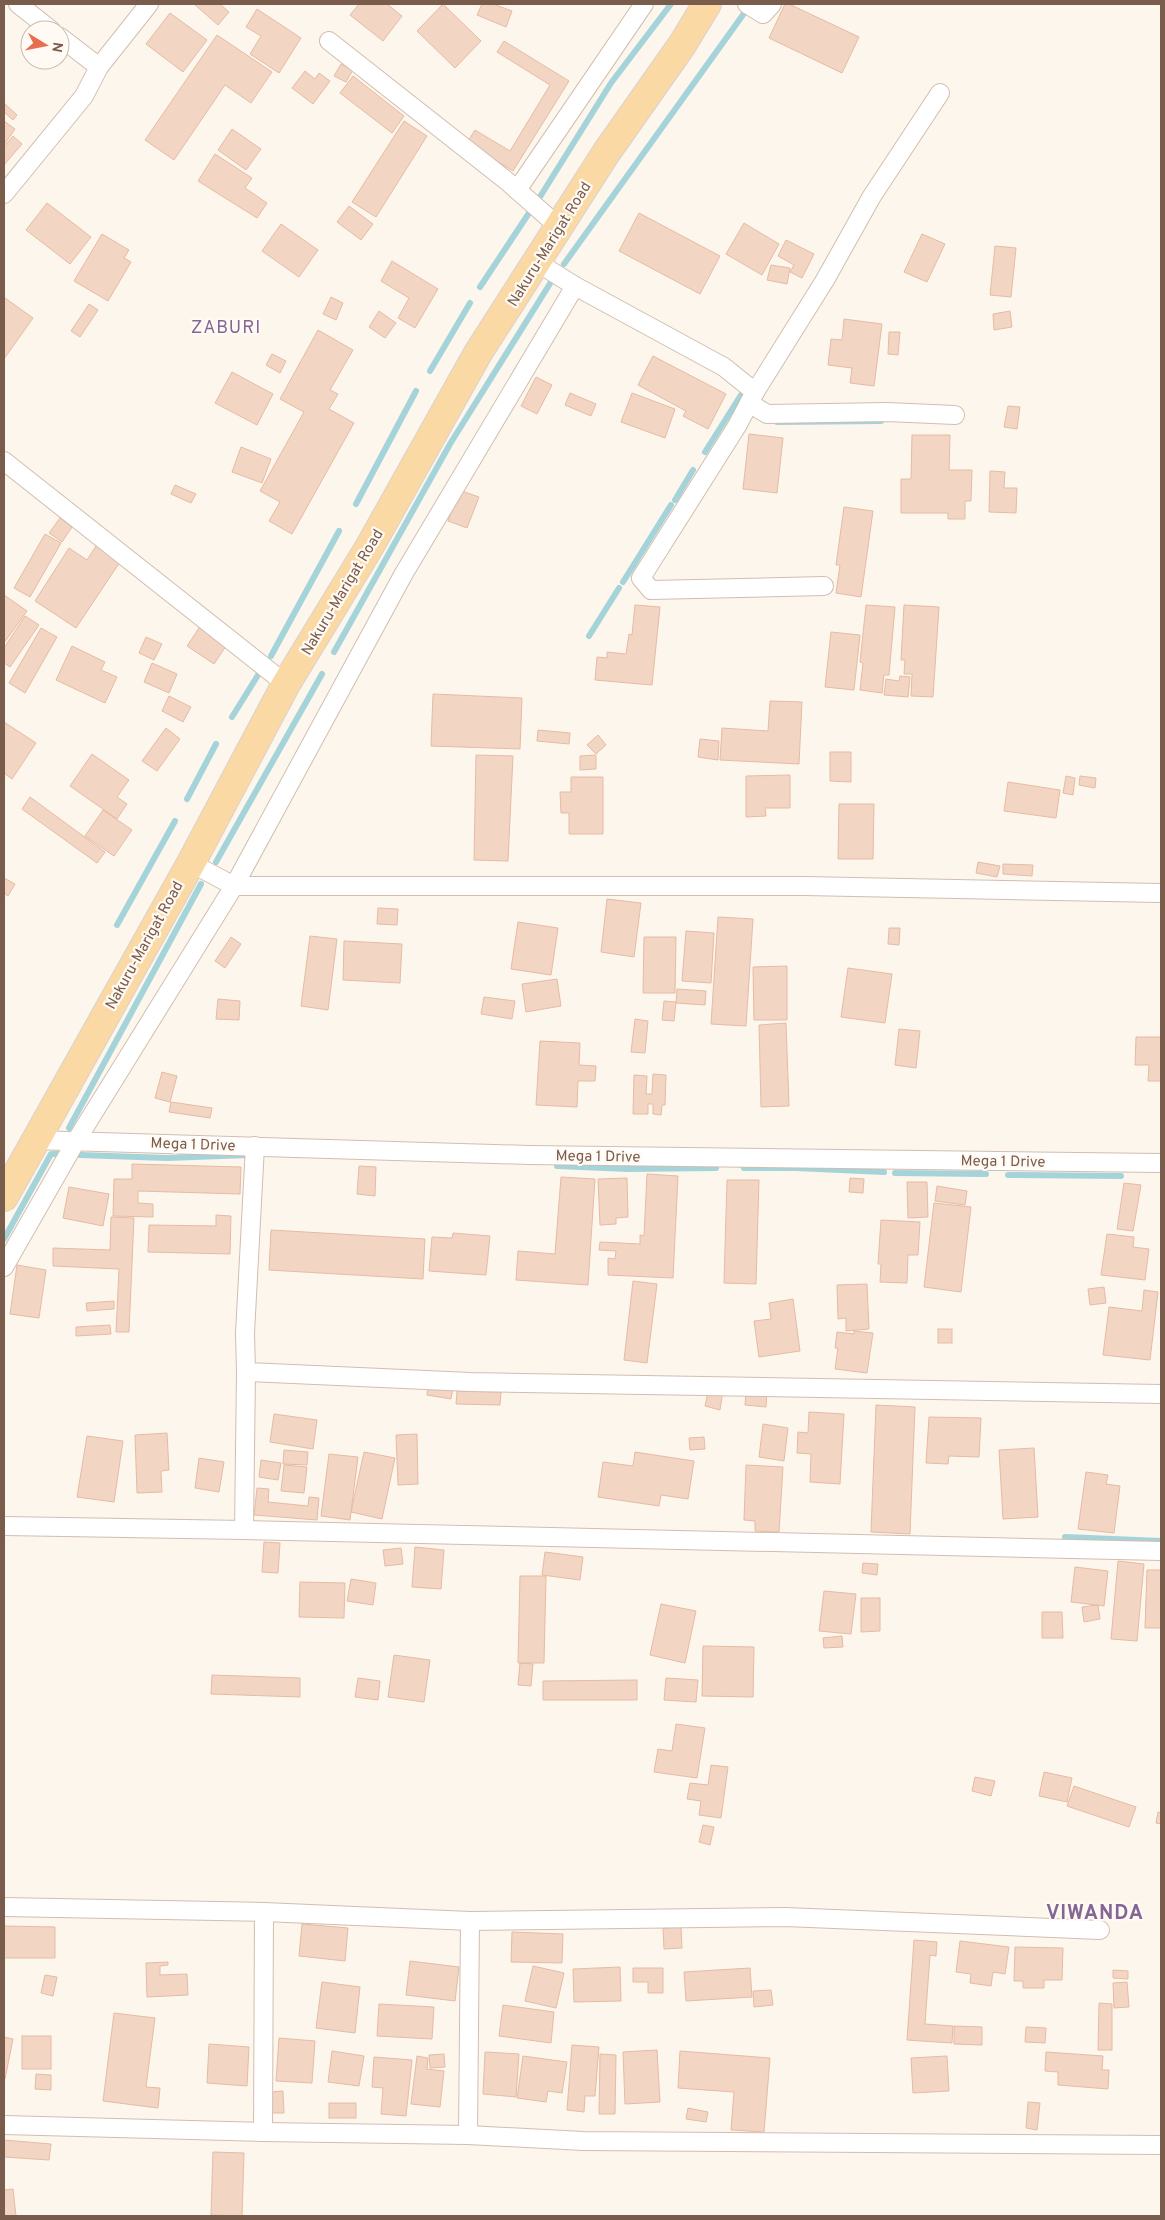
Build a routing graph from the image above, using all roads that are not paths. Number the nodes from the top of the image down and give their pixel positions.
1 (7, 4) edge
2 (18, 4) edge
3 (149, 4) edge
4 (644, 4) edge
5 (707, 4) edge
6 (747, 4) edge
7 (772, 4) edge
8 (4, 8) edge
9 (38, 20) edge
10 (329, 41) dead end
11 (70, 45) edge
12 (99, 67) junction
13 (940, 93) dead end
14 (517, 190) junction
15 (4, 194) edge
16 (559, 227) junction
17 (538, 262) junction
18 (575, 286) junction
19 (752, 398) junction
20 (955, 415) dead end
21 (4, 461) edge
22 (824, 586) dead end
23 (286, 684) junction
24 (190, 863) junction
25 (234, 886) junction
26 (1161, 893) edge
27 (34, 1140) junction
28 (76, 1141) junction
29 (254, 1146) junction
30 (1161, 1163) edge
31 (4, 1196) edge
32 (4, 1267) edge
33 (246, 1372) junction
34 (1161, 1394) edge
35 (4, 1526) edge
36 (244, 1530) junction
37 (1161, 1551) edge
38 (4, 1907) edge
39 (264, 1912) junction
40 (470, 1921) junction
41 (1100, 1930) dead end
42 (4, 2125) edge
43 (263, 2132) junction
44 (468, 2135) junction
45 (1161, 2145) edge

1 - 8 street
2 - 9 street
3 - 12 street
4 - 14 street
5 - 16 main road, Nakuru-Marigat Road
6 - 7 street
10 - 14 street
11 - 12 street
12 - 15 street
13 - 19 street
14 - 16 street
16 - 17 main road, Nakuru-Marigat Road
17 - 18 street
17 - 23 main road, Nakuru-Marigat Road
18 - 19 street
18 - 25 street
19 - 20 street
19 - 22 street
21 - 23 street
23 - 24 main road, Nakuru-Marigat Road
24 - 25 street
24 - 27 main road, Nakuru-Marigat Road
25 - 26 street
25 - 28 street
27 - 28 street, Mega 1 Drive
27 - 31 main road, Nakuru-Marigat Road
28 - 29 street, Mega 1 Drive
28 - 32 street
29 - 30 street, Mega 1 Drive
29 - 33 street
33 - 34 street
33 - 36 street
35 - 36 street
36 - 37 street
38 - 39 street
39 - 40 street
39 - 43 street
40 - 41 street
40 - 44 street
42 - 43 street
43 - 44 street
44 - 45 street

